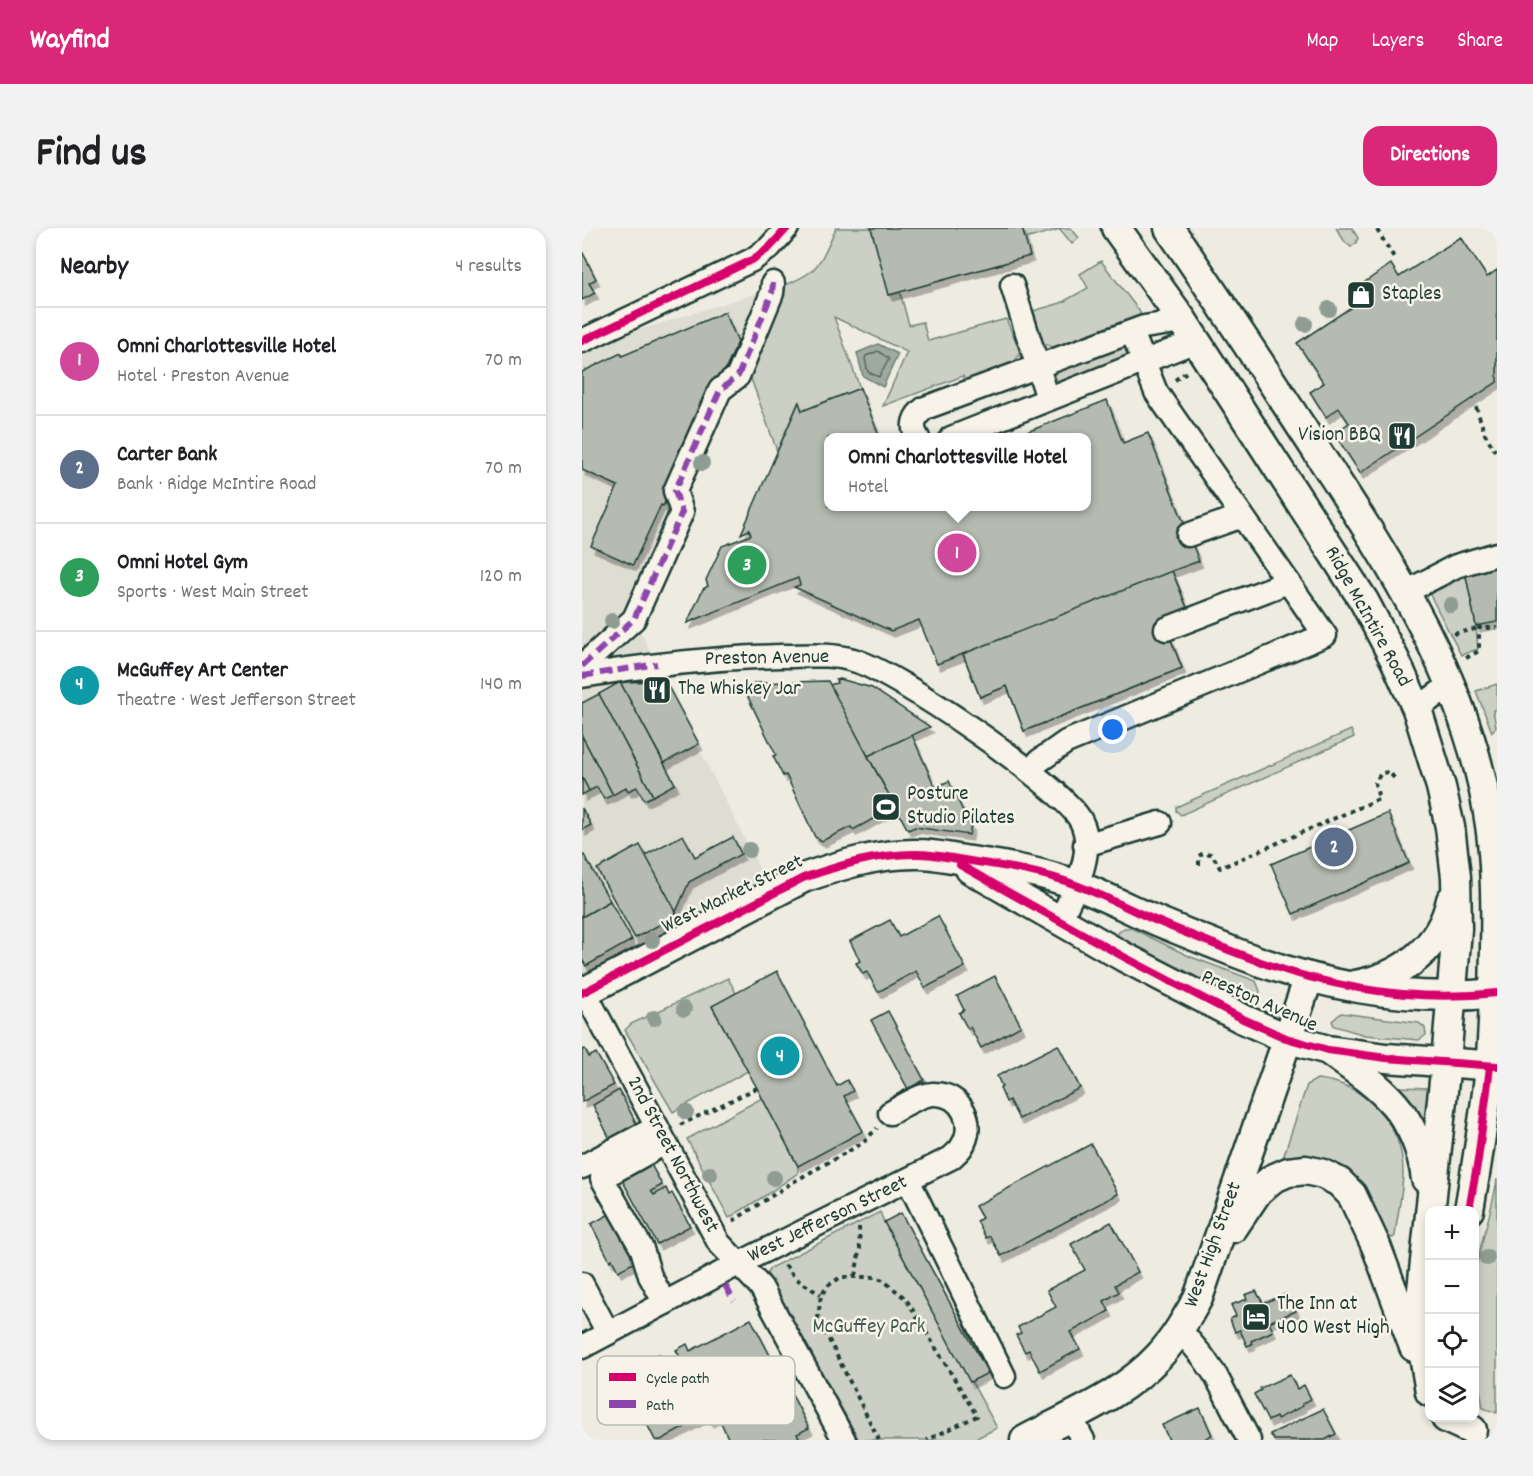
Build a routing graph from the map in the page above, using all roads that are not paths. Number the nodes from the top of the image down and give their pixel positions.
1 (787, 228) edge
2 (1169, 228) edge
3 (1120, 232) edge
4 (1201, 274) junction
5 (773, 283) dead end
6 (1012, 285) dead end
7 (1189, 331) junction
8 (1132, 332) junction
9 (1239, 332) junction
10 (582, 341) edge
11 (1144, 362) junction
12 (1038, 367) junction
13 (1048, 399) junction
14 (925, 408) junction
15 (916, 433) edge
16 (947, 433) edge
17 (963, 433) edge
18 (1242, 516) junction
19 (1188, 535) dead end
20 (1497, 554) edge
21 (1288, 582) junction
22 (1406, 592) junction
23 (1167, 629) dead end
24 (582, 666) edge
25 (1455, 672) junction
26 (582, 676) edge
27 (1417, 709) junction
28 (1039, 761) dead end
29 (1160, 822) dead end
30 (1085, 845) junction
31 (944, 857) junction
32 (1456, 877) junction
33 (1497, 879) edge
34 (1077, 886) junction
35 (1060, 920) junction
36 (1309, 977) junction
37 (1345, 987) junction
38 (583, 990) edge
39 (1496, 993) edge
40 (1452, 997) junction
41 (1286, 1038) junction
42 (1328, 1050) junction
43 (1446, 1062) junction
44 (1494, 1067) edge
45 (890, 1113) road end
46 (666, 1133) junction
47 (582, 1167) edge
48 (908, 1180) junction
49 (1430, 1206) edge
50 (1430, 1206) edge
51 (1470, 1206) edge
52 (1425, 1259) edge
53 (1211, 1261) junction
54 (740, 1263) junction
55 (582, 1284) edge
56 (665, 1303) junction
57 (1180, 1330) junction
58 (608, 1333) junction
59 (582, 1347) edge
60 (1426, 1368) edge
61 (1004, 1376) dead end
62 (1425, 1376) edge
63 (1438, 1422) edge
64 (1455, 1422) edge
65 (1077, 1428) edge
66 (1472, 1429) edge
67 (844, 1440) edge
68 (1025, 1440) edge
69 (1249, 1440) edge
70 (1445, 1440) edge

1 - 10 street
2 - 4 main road, Ridge McIntire Road
3 - 4 main road
3 - 7 main road, Ridge McIntire Road
4 - 9 main road, Ridge McIntire Road
5 - 24 street
6 - 12 street
7 - 8 street
7 - 9 main road
7 - 11 street
7 - 27 main road, Ridge McIntire Road
8 - 11 street
8 - 12 street
9 - 22 main road, Ridge McIntire Road
11 - 13 street
11 - 18 street
12 - 13 street
12 - 14 street
13 - 17 street
14 - 15 street
14 - 16 street
18 - 19 street
18 - 21 street
20 - 22 street
21 - 23 street
21 - 28 street
22 - 25 main road, Ridge McIntire Road
25 - 27 street
25 - 33 main road, Ridge McIntire Road
26 - 30 street, Preston Avenue
27 - 32 main road, Ridge McIntire Road
29 - 30 street
30 - 34 street, Preston Avenue
31 - 34 main road, West Market Street
31 - 35 main road, West Market Street
31 - 38 main road, West Market Street
32 - 37 main road
32 - 40 main road, Ridge McIntire Road
33 - 39 main road, Ridge McIntire Road
34 - 35 street, Preston Avenue
34 - 36 main road, Preston Avenue
35 - 41 main road, Preston Avenue
36 - 37 main road, Preston Avenue
36 - 41 main road, West High Street
37 - 40 main road, Preston Avenue
38 - 46 street, 2nd Street Northwest
39 - 40 main road, Preston Avenue
39 - 44 main road, Ridge McIntire Road
40 - 43 main road, Ridge McIntire Road
41 - 42 main road, Preston Avenue
41 - 53 main road, West High Street
42 - 43 main road, Preston Avenue
42 - 50 main road
43 - 44 main road, Preston Avenue
43 - 49 main road, Ridge McIntire Road
44 - 51 main road, Ridge McIntire Road
45 - 48 street, West Jefferson Street
46 - 47 street
46 - 54 street, 2nd Street Northwest
46 - 56 street
48 - 54 street, West Jefferson Street
48 - 61 street
52 - 60 main road
53 - 57 main road, West High Street
53 - 62 main road
54 - 56 street, West Jefferson Street
54 - 67 street, 2nd Street Northwest
55 - 58 street
56 - 58 street, West Jefferson Street
57 - 65 main road, West High Street
57 - 69 street
58 - 59 street, West Jefferson Street
63 - 70 main road
64 - 66 main road
65 - 68 main road, West High Street

